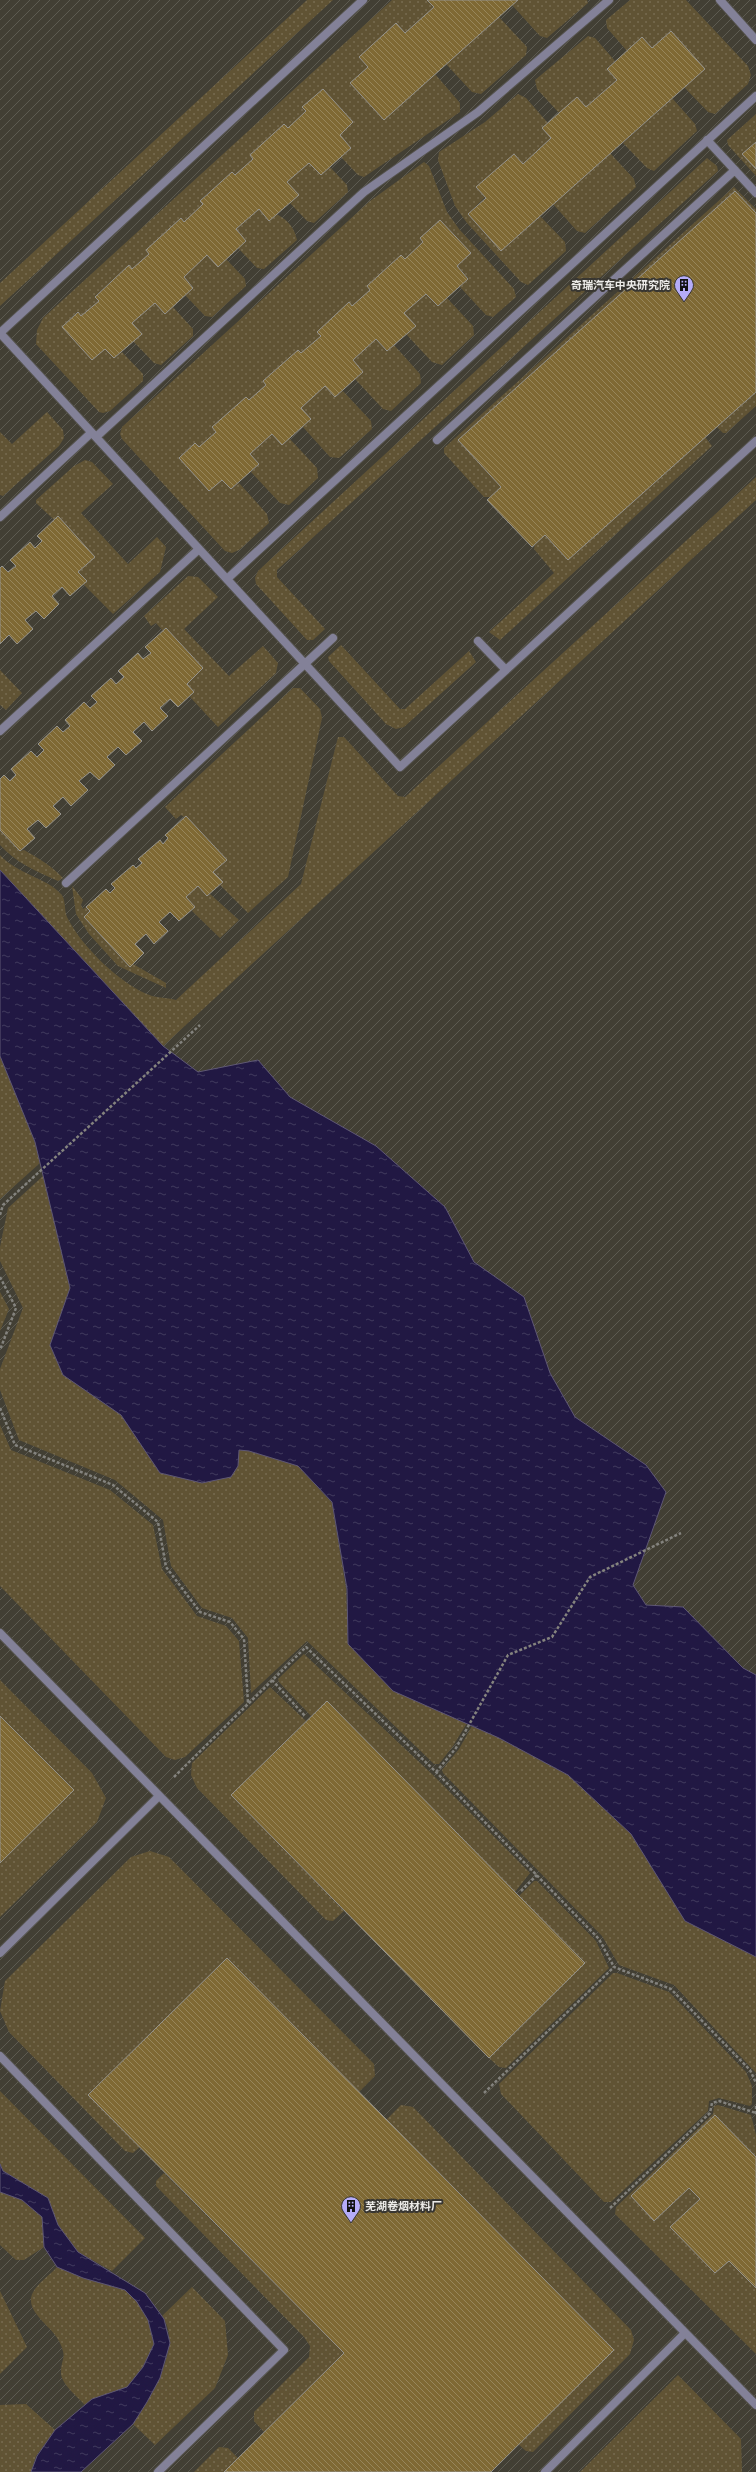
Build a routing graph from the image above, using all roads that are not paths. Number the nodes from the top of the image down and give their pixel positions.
1 (363, 0) edge
2 (610, 0) edge
3 (720, 0) edge
4 (756, 40) edge
5 (756, 96) edge
6 (708, 140) junction
7 (735, 170) junction
8 (756, 193) edge
9 (0, 333) edge
10 (94, 435) junction
11 (437, 440) dead end
12 (756, 441) edge
13 (0, 517) edge
14 (199, 549) junction
15 (227, 579) junction
16 (333, 638) dead end
17 (478, 641) dead end
18 (304, 664) junction
19 (506, 670) junction
20 (0, 731) edge
21 (66, 883) dead end
22 (0, 1634) edge
23 (158, 1797) junction
24 (0, 1953) edge
25 (0, 2056) edge
26 (685, 2333) junction
27 (756, 2405) edge
28 (158, 2472) edge
29 (545, 2472) edge

1 - 9 lane
2 - 10 lane
3 - 4 lane
5 - 6 lane
6 - 7 lane
6 - 15 lane
7 - 8 lane
7 - 11 lane
9 - 10 lane
10 - 13 lane
10 - 14 lane
12 - 19 lane
14 - 15 lane
14 - 20 lane
15 - 18 lane
16 - 18 lane
17 - 19 lane
18 - 19 lane
18 - 21 lane
22 - 23 lane
23 - 24 lane
23 - 26 lane
25 - 28 lane
26 - 27 lane
26 - 29 lane

